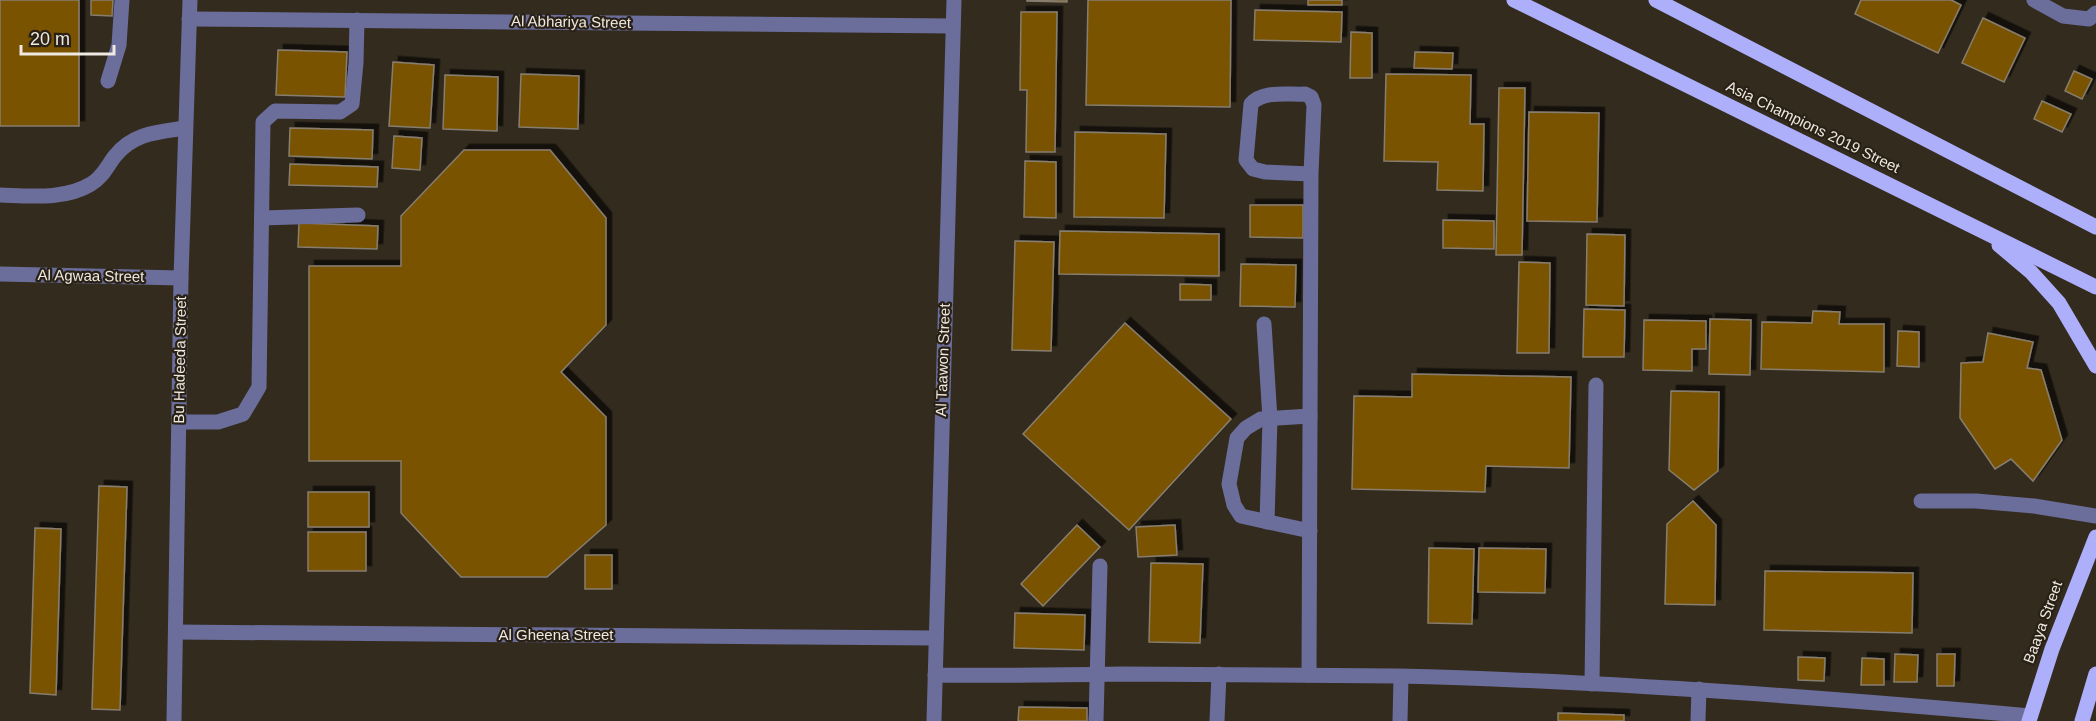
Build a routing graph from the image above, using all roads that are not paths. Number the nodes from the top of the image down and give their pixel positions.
1 (122, 0) edge
2 (190, 0) edge
3 (954, 0) edge
4 (1514, 0) edge
5 (1656, 0) edge
6 (2034, 0) edge
7 (2096, 13) edge
8 (189, 19) junction
9 (357, 20) junction
10 (953, 26) junction
11 (108, 81) dead end
12 (186, 128) junction
13 (1311, 174) junction
14 (0, 195) edge
15 (358, 214) dead end
16 (262, 218) junction
17 (1978, 227) junction
18 (2096, 227) edge
19 (0, 274) edge
20 (181, 278) junction
21 (2096, 287) edge
22 (1264, 324) dead end
23 (2096, 366) edge
24 (1596, 385) dead end
25 (1310, 416) junction
26 (1270, 419) junction
27 (179, 422) junction
28 (1921, 501) dead end
29 (2096, 516) edge
30 (1267, 522) junction
31 (1310, 531) junction
32 (2096, 537) edge
33 (1100, 566) dead end
34 (176, 632) junction
35 (936, 638) junction
36 (1219, 674) junction
37 (2096, 674) edge
38 (935, 675) junction
39 (1098, 675) junction
40 (1309, 675) junction
41 (1401, 676) junction
42 (1592, 684) junction
43 (1699, 689) junction
44 (2030, 719) edge
45 (174, 721) edge
46 (934, 721) edge
47 (1096, 721) edge
48 (1217, 721) edge
49 (1400, 721) edge
50 (1698, 721) edge
51 (2082, 721) edge

1 - 11 street
2 - 8 street, Bu Hadeeda Street
3 - 10 street, Al Taawon Street
4 - 17 main road, Asia Champions 2019 Street
5 - 18 main road
6 - 7 street
8 - 9 street, Al Abhariya Street
8 - 12 street, Bu Hadeeda Street
9 - 10 street, Al Abhariya Street
9 - 16 street
10 - 35 street, Al Taawon Street
12 - 14 street
12 - 20 street, Bu Hadeeda Street
13 - 13 street
13 - 25 street
15 - 16 street
16 - 27 street
17 - 21 main road, Asia Champions 2019 Street
17 - 23 main road
19 - 20 street, Al Agwaa Street
20 - 27 street, Bu Hadeeda Street
22 - 26 street
24 - 42 street
25 - 26 street
25 - 31 street
26 - 30 street
26 - 30 street
27 - 34 street, Bu Hadeeda Street
28 - 29 street
30 - 31 street
31 - 40 street
32 - 44 main road, Baaya Street
33 - 39 street
34 - 35 street, Al Gheena Street
34 - 45 street, Bu Hadeeda Street
35 - 38 street, Al Taawon Street
36 - 39 street
36 - 40 street
36 - 48 street
37 - 51 main road
38 - 39 street
38 - 46 street, Al Taawon Street
39 - 47 street
40 - 41 street
41 - 42 street
41 - 49 street
42 - 43 street
43 - 44 street
43 - 50 street

